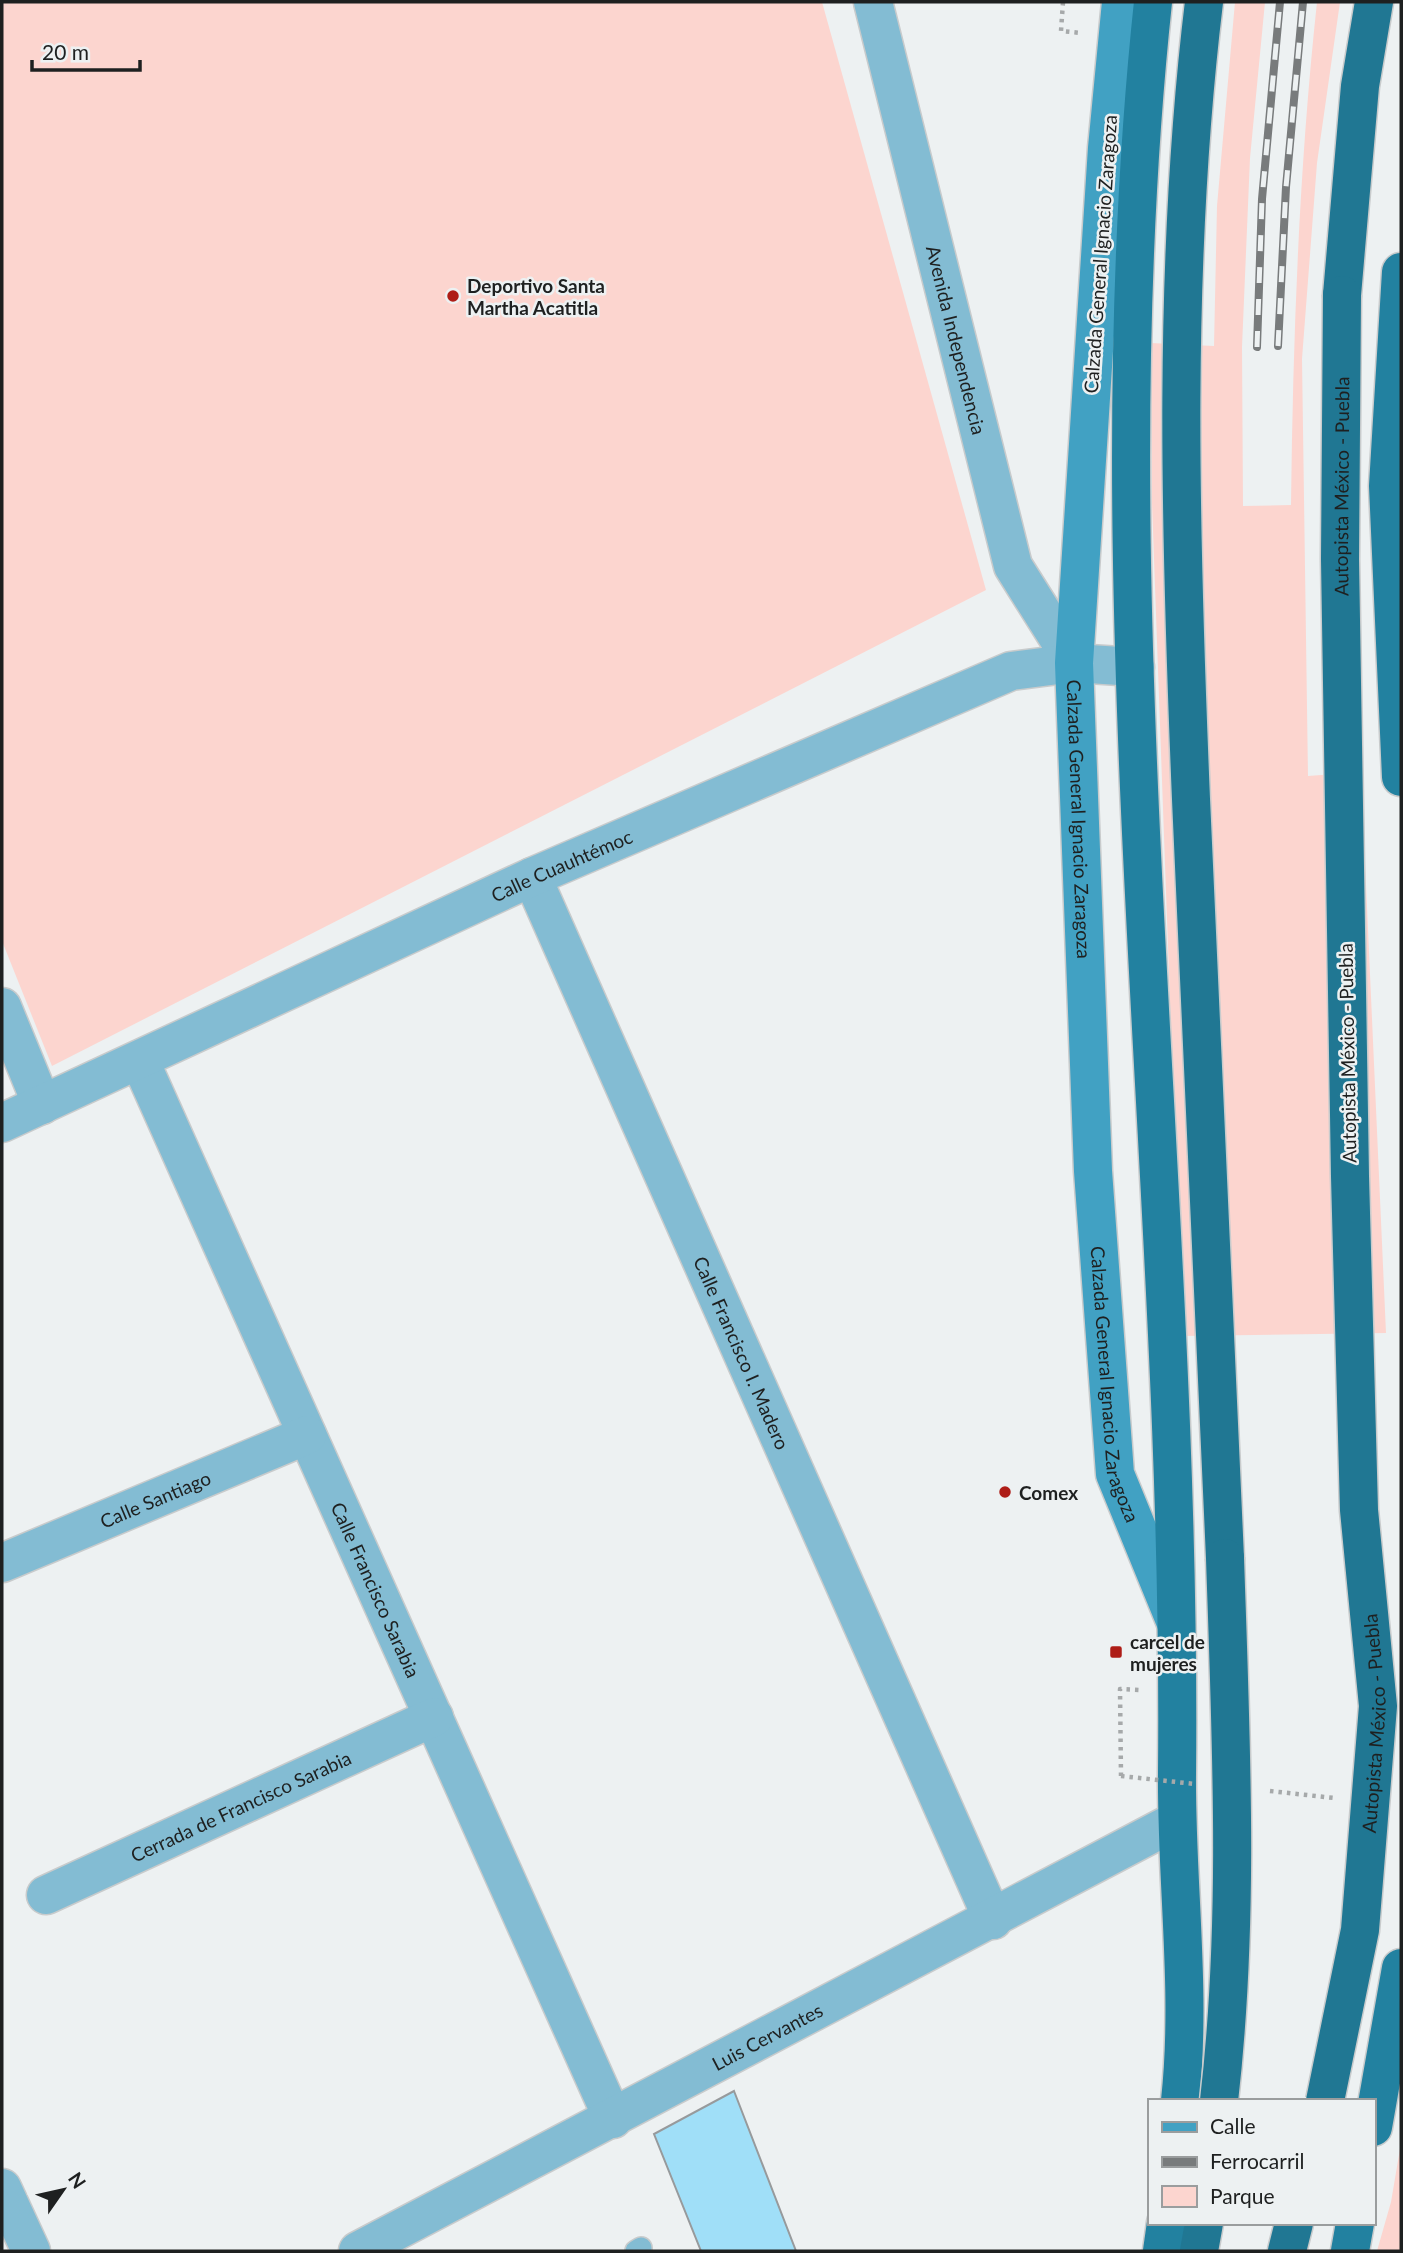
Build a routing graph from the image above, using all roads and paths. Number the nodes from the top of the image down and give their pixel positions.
1 (873, 2) edge
2 (1063, 2) edge
3 (1121, 2) edge
4 (1153, 2) edge
5 (1204, 2) edge
6 (1374, 2) edge
7 (1060, 31) dead end
8 (1401, 272) edge
9 (1394, 486) edge
10 (1074, 663) junction
11 (1135, 667) junction
12 (1401, 777) edge
13 (532, 877) junction
14 (2, 1007) edge
15 (140, 1060) junction
16 (41, 1105) junction
17 (2, 1123) edge
18 (307, 1435) junction
19 (2, 1563) edge
20 (1178, 1626) junction
21 (1120, 1689) dead end
22 (434, 1717) junction
23 (1121, 1776) dead end
24 (1176, 1821) junction
25 (46, 1895) dead end
26 (993, 1920) junction
27 (1401, 1968) edge
28 (1180, 2099) edge
29 (1219, 2099) edge
30 (1325, 2099) edge
31 (1375, 2116) edge
32 (613, 2119) junction
33 (2, 2188) edge
34 (1166, 2225) edge
35 (1204, 2225) edge
36 (1294, 2225) edge
37 (1355, 2225) edge
38 (31, 2251) edge
39 (358, 2251) edge
40 (1162, 2251) edge
41 (1199, 2251) edge
42 (1287, 2251) edge
43 (1350, 2251) edge

1 - 10 street, Avenida Independencia
2 - 7 path
3 - 10 main road, Calzada General Ignacio Zaragoza
4 - 11 highway, Calzada General Ignacio Zaragoza
5 - 29 highway, bridge
6 - 30 highway, Autopista México - Puebla, bridge
8 - 9 highway
9 - 12 highway
10 - 11 street, Calle Cuauhtémoc
10 - 13 street, Calle Cuauhtémoc
10 - 20 main road, Calzada General Ignacio Zaragoza
11 - 20 highway, Calzada General Ignacio Zaragoza
13 - 15 street, Calle Cuauhtémoc
13 - 26 street, Calle Francisco I. Madero
14 - 16 street
15 - 16 street, Calle Cuauhtémoc
15 - 18 street, Calle Francisco Sarabia
16 - 17 street, Calle Cuauhtémoc
18 - 19 street, Calle Santiago
18 - 22 street, Calle Francisco Sarabia
20 - 24 highway, Calzada General Ignacio Zaragoza
21 - 23 path
22 - 25 street, Cerrada de Francisco Sarabia
22 - 32 street, Calle Francisco Sarabia
24 - 26 street, Luis Cervantes
24 - 28 highway, Calzada General Ignacio Zaragoza
26 - 32 street, Luis Cervantes
27 - 31 highway
32 - 39 street, Luis Cervantes
33 - 38 street
34 - 40 highway
35 - 41 highway
36 - 42 highway
37 - 43 highway

